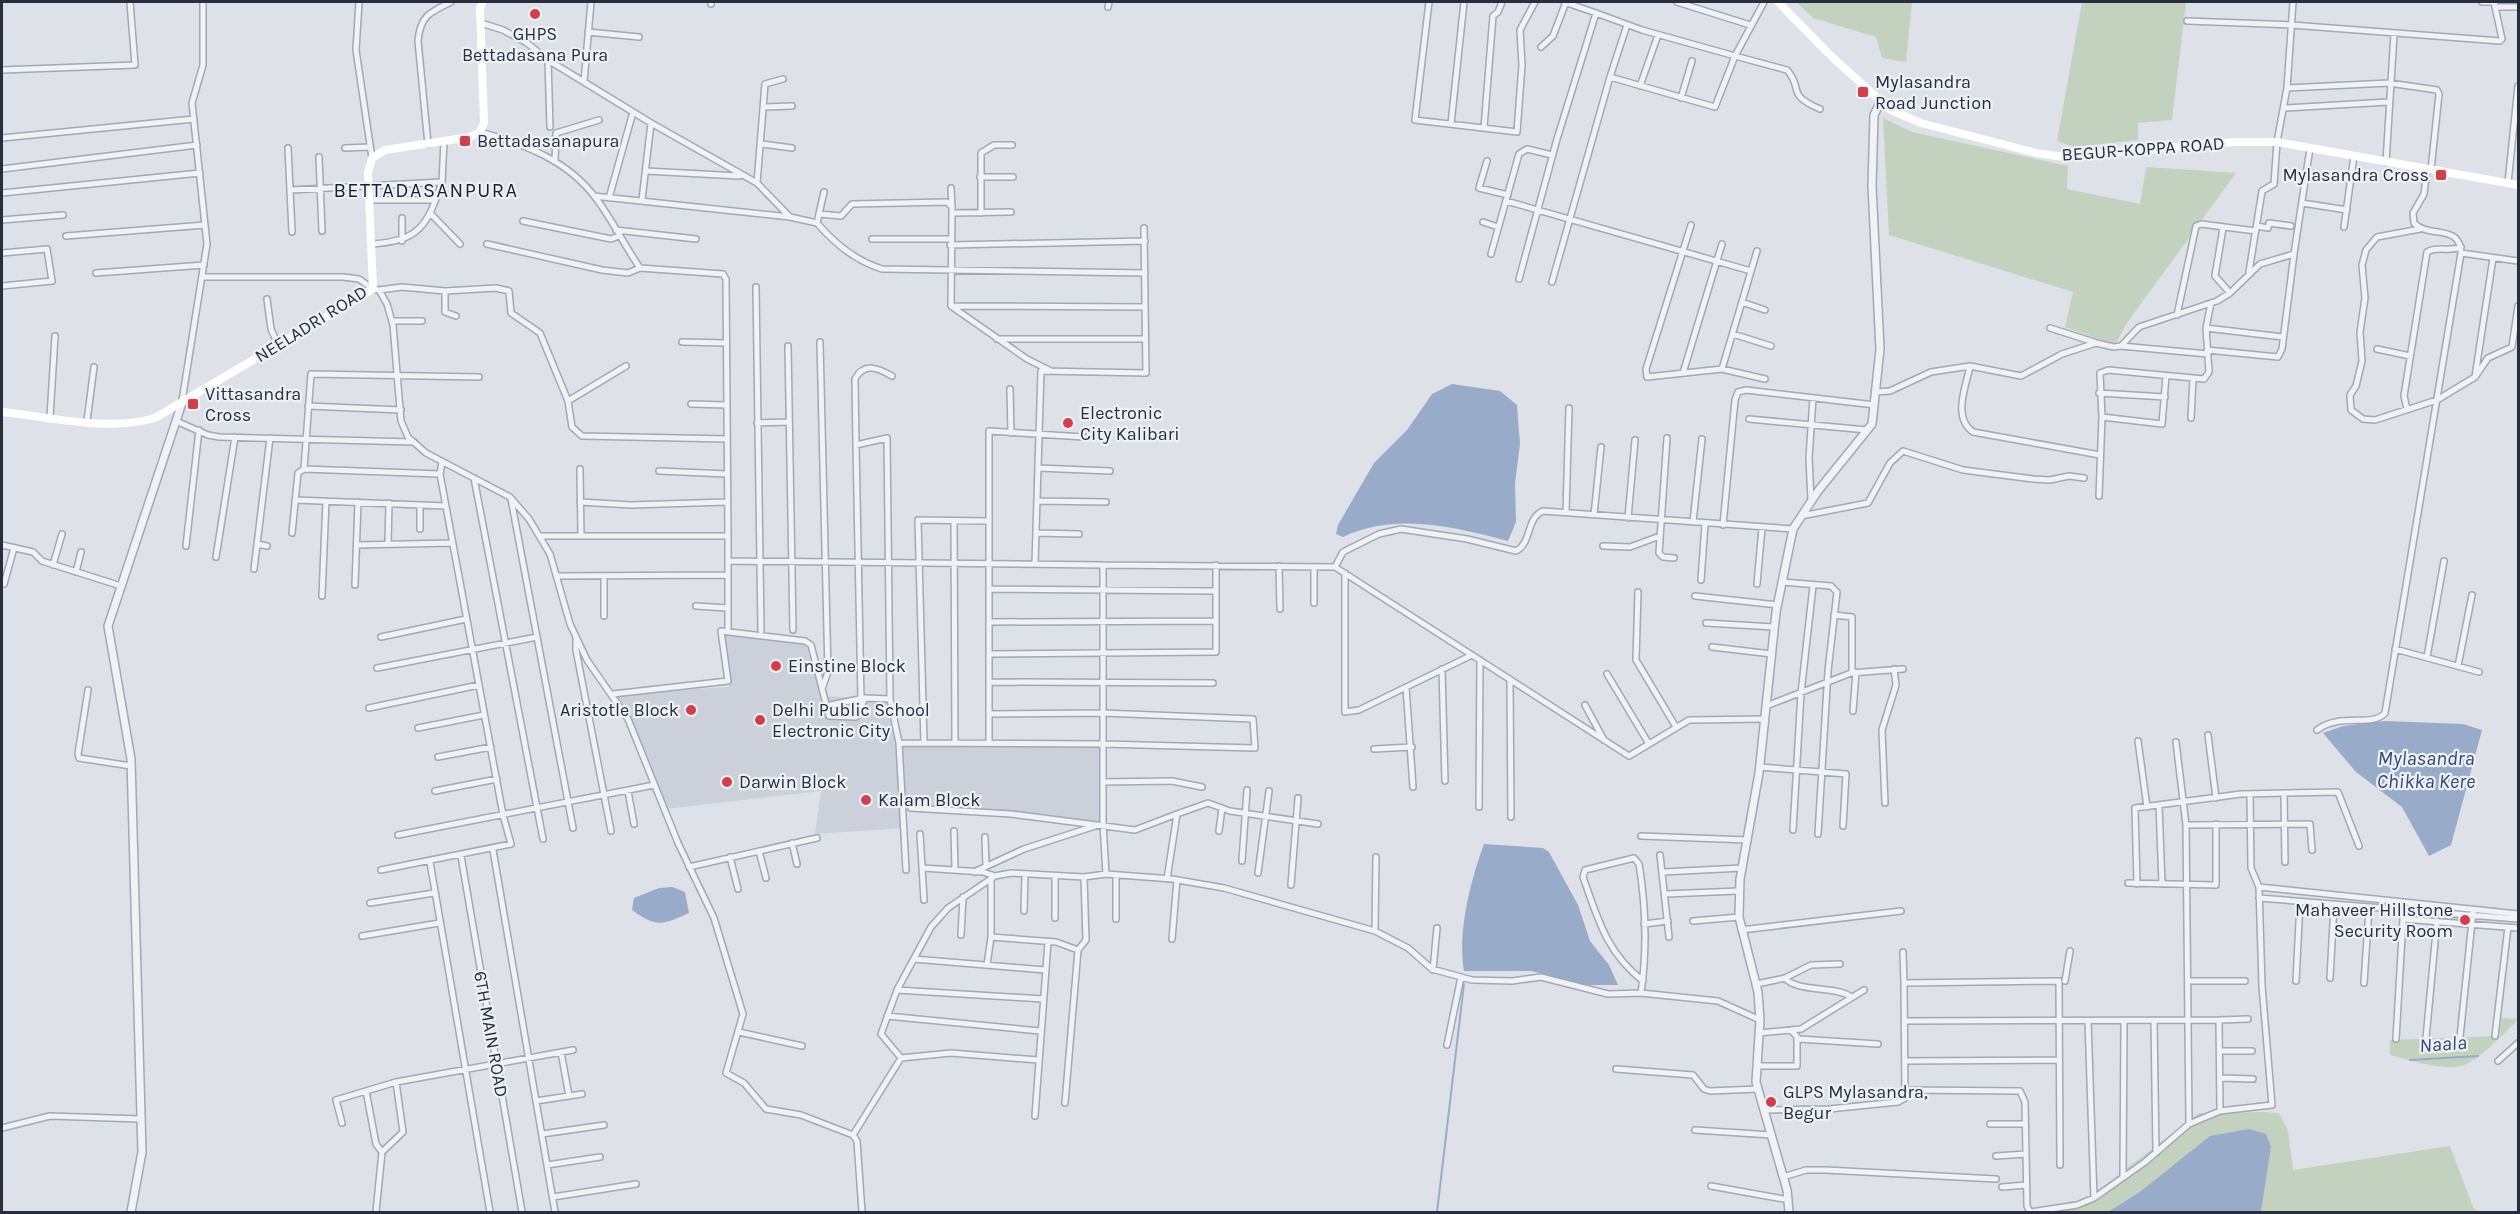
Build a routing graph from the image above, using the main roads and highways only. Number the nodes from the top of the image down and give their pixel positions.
1 (482, 2) edge
2 (1778, 2) edge
3 (2518, 185) edge
4 (2, 412) edge

1 - 4 main road, NEELADRI ROAD
2 - 3 main road, BEGUR-KOPPA ROAD

